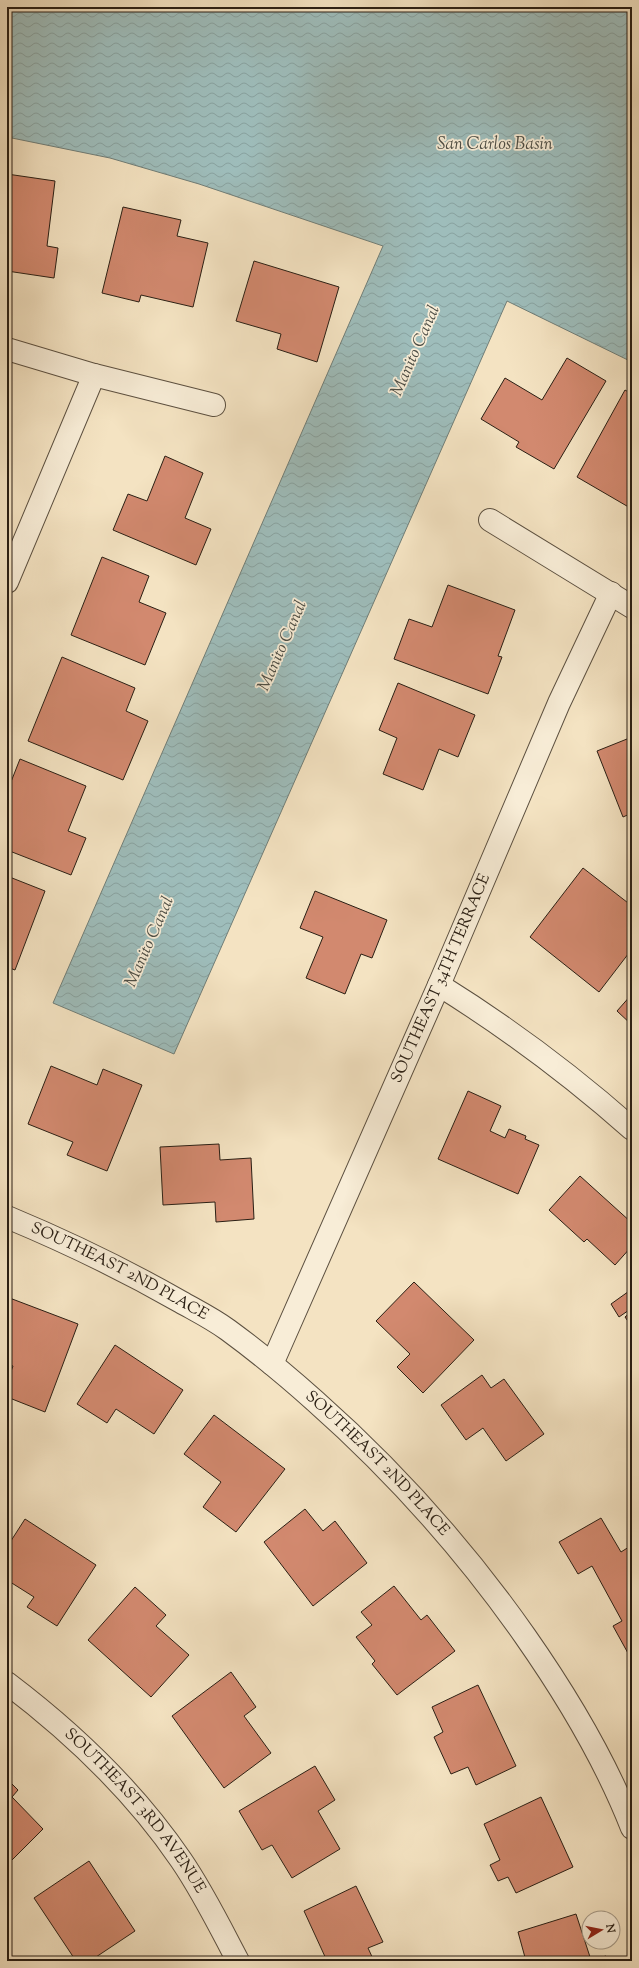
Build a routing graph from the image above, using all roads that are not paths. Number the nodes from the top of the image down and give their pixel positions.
1 (7, 349) edge
2 (94, 375) junction
3 (214, 405) dead end
4 (490, 520) dead end
5 (7, 582) edge
6 (611, 593) junction
7 (632, 607) edge
8 (439, 985) junction
9 (632, 1129) edge
10 (7, 1217) edge
11 (272, 1364) junction
12 (7, 1683) edge
13 (632, 1828) edge
14 (238, 1961) edge

1 - 2 street
2 - 3 street
2 - 5 street
4 - 6 street
6 - 7 street
6 - 8 street, SOUTHEAST 34TH TERRACE
8 - 9 street
8 - 11 street, SOUTHEAST 34TH TERRACE
10 - 11 street, SOUTHEAST 2ND PLACE
11 - 13 street, SOUTHEAST 2ND PLACE
12 - 14 street, SOUTHEAST 3RD AVENUE

